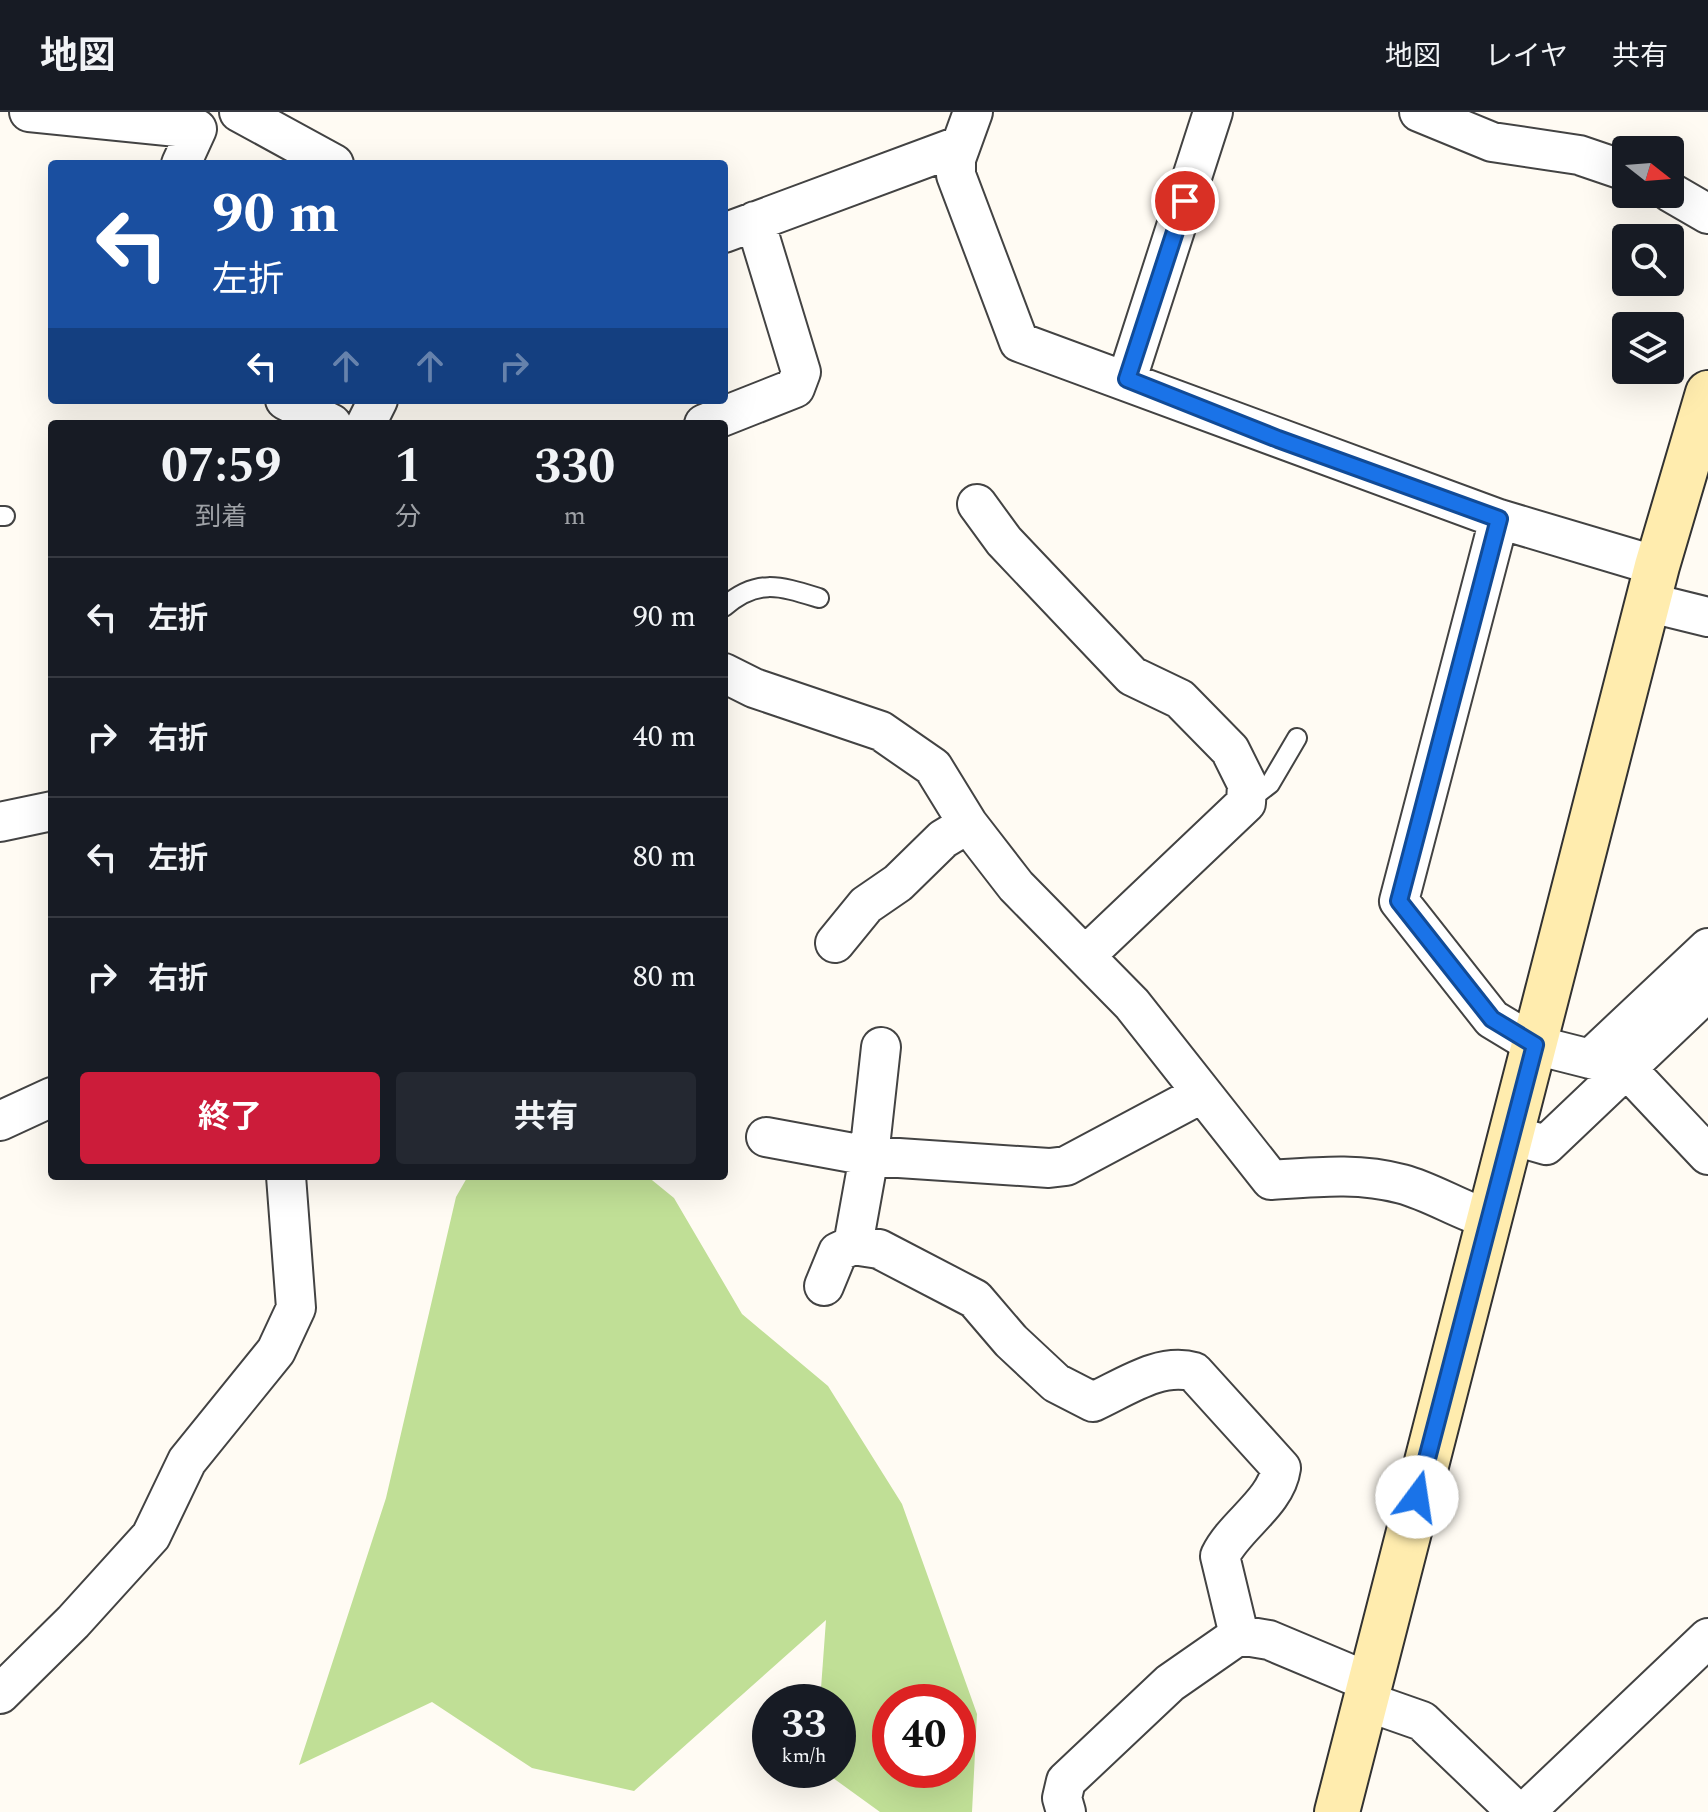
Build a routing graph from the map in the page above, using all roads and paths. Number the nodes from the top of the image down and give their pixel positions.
1 (29, 112) edge
2 (239, 112) edge
3 (1213, 112) edge
4 (1419, 112) edge
5 (201, 120) edge
6 (967, 128) edge
7 (183, 160) edge
8 (327, 160) edge
9 (1612, 166) edge
10 (1684, 200) edge
11 (1708, 214) edge
12 (740, 227) edge
13 (1127, 379) junction
14 (1708, 393) edge
15 (293, 404) edge
16 (324, 420) edge
17 (714, 420) edge
18 (977, 504) dead end
19 (1499, 519) junction
20 (1652, 584) junction
21 (819, 598) dead end
22 (728, 604) edge
23 (1708, 617) edge
24 (728, 675) edge
25 (1297, 738) dead end
26 (1246, 803) junction
27 (48, 812) edge
28 (0, 822) edge
29 (968, 824) junction
30 (835, 943) dead end
31 (1708, 948) edge
32 (1085, 956) junction
33 (1708, 991) edge
34 (1535, 1045) junction
35 (881, 1047) dead end
36 (1590, 1059) junction
37 (1626, 1068) junction
38 (1201, 1094) junction
39 (48, 1099) edge
40 (0, 1121) edge
41 (1511, 1135) junction
42 (766, 1137) dead end
43 (1708, 1155) edge
44 (869, 1156) junction
45 (286, 1180) edge
46 (1489, 1219) junction
47 (853, 1245) junction
48 (824, 1286) dead end
49 (1239, 1635) junction
50 (1708, 1638) edge
51 (1367, 1691) junction
52 (0, 1694) edge
53 (1066, 1812) edge
54 (1337, 1812) edge
55 (1517, 1812) edge
56 (1525, 1812) edge

1 - 5 street
2 - 8 street
3 - 13 street
4 - 9 street
5 - 7 street
6 - 12 street
6 - 13 street
10 - 11 street
12 - 17 street
13 - 19 street
14 - 20 street
15 - 16 street
18 - 26 street
19 - 20 street
19 - 34 street
20 - 23 street
20 - 34 street
21 - 22 lane
24 - 29 street
25 - 26 lane
26 - 32 street
27 - 28 street
29 - 30 street
29 - 32 street
31 - 36 street
32 - 38 street
33 - 37 street
34 - 36 street
34 - 41 street
35 - 44 street
36 - 37 street
37 - 41 street
37 - 43 street
38 - 44 street
38 - 46 street
39 - 40 street
41 - 46 street
42 - 44 street
44 - 47 street
45 - 52 street
46 - 51 street
47 - 48 street
47 - 49 street
49 - 51 street
49 - 53 street
50 - 56 street
51 - 54 street
51 - 55 street

